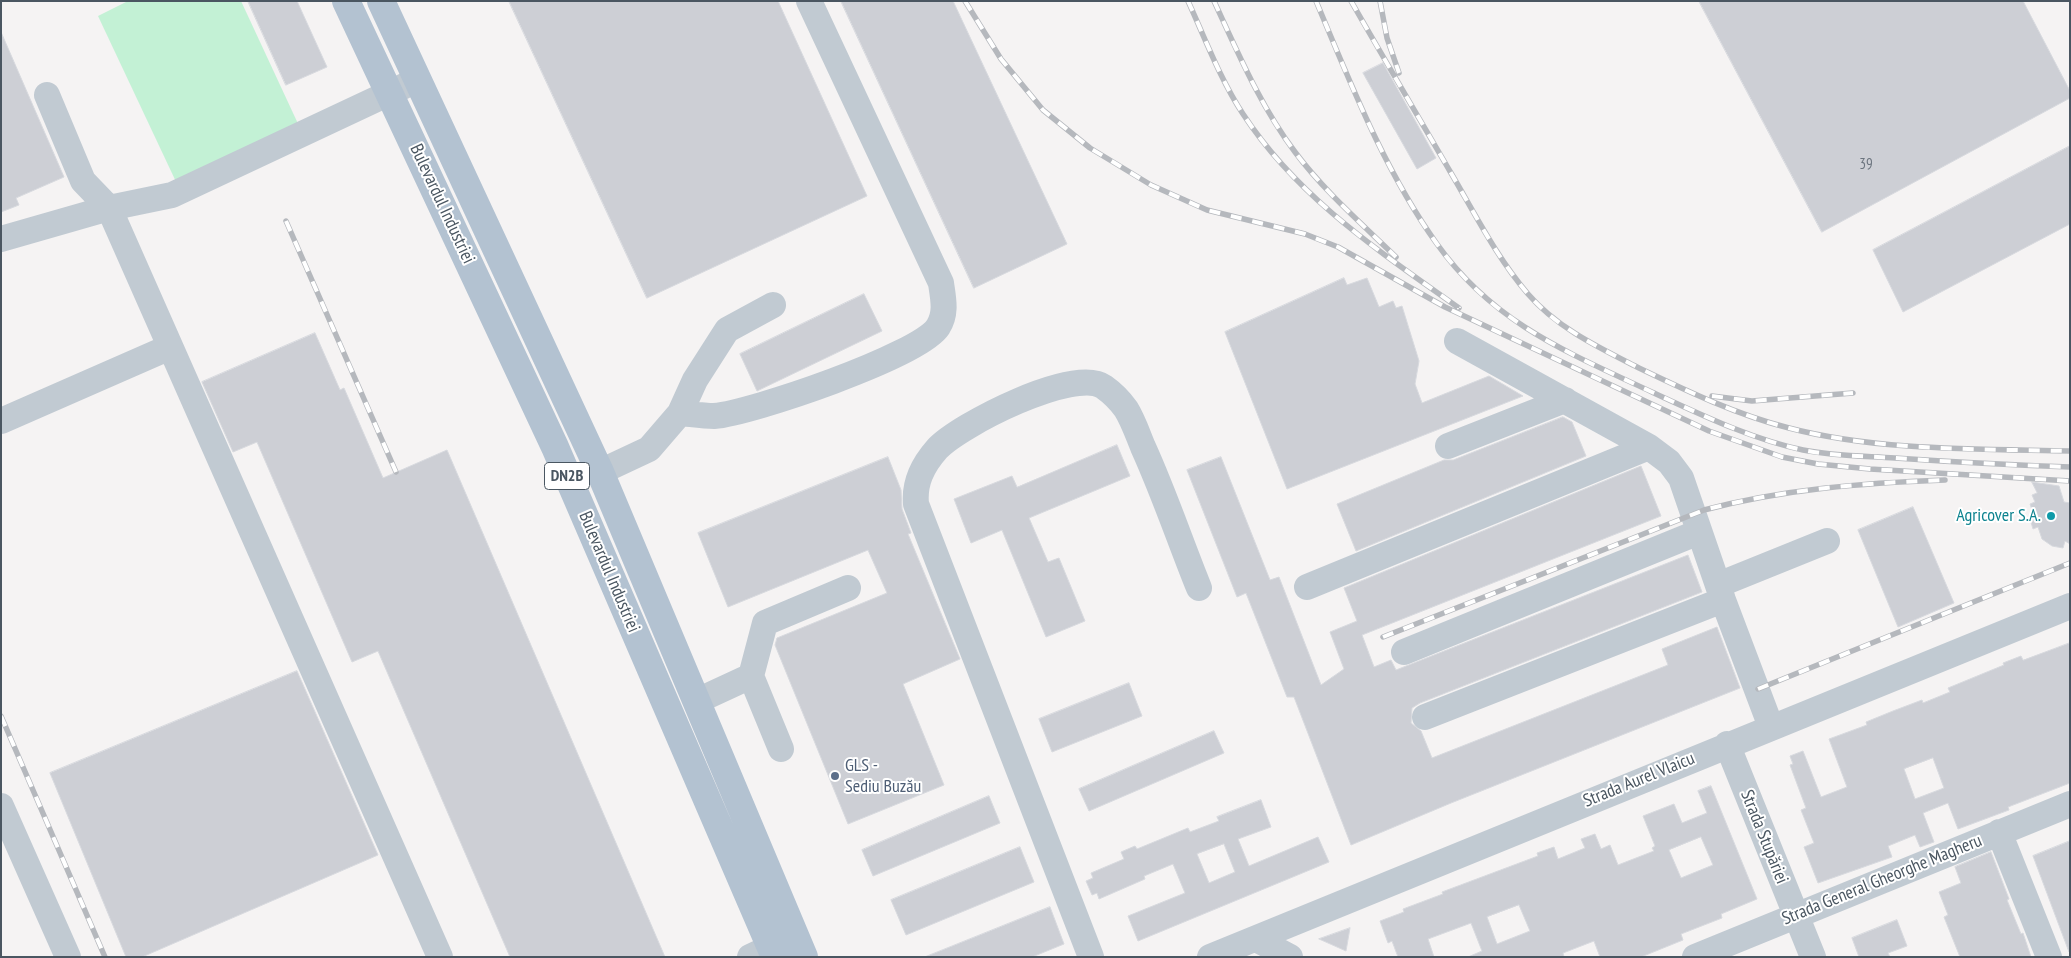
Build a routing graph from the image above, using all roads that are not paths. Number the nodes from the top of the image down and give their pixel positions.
1 (346, 1) edge
2 (381, 1) edge
3 (808, 1) edge
4 (418, 80) junction
5 (390, 93) junction
6 (47, 95) dead end
7 (109, 208) junction
8 (1, 239) edge
9 (773, 305) dead end
10 (1457, 341) dead end
11 (170, 347) junction
12 (695, 380) junction
13 (1565, 400) junction
14 (680, 413) junction
15 (714, 416) junction
16 (1, 421) edge
17 (1448, 446) dead end
18 (1649, 447) junction
19 (600, 472) junction
20 (1699, 532) junction
21 (1827, 541) dead end
22 (1307, 587) dead end
23 (848, 588) dead end
24 (1199, 588) dead end
25 (1720, 592) junction
26 (2070, 606) edge
27 (1404, 652) dead end
28 (751, 676) junction
29 (697, 701) junction
30 (1425, 717) dead end
31 (1770, 727) junction
32 (1727, 744) junction
33 (781, 749) dead end
34 (2070, 804) edge
35 (1, 806) edge
36 (1999, 832) junction
37 (1796, 914) junction
38 (1256, 939) junction
39 (766, 954) edge
40 (68, 957) edge
41 (440, 957) edge
42 (804, 957) edge
43 (1091, 957) edge
44 (1210, 957) edge
45 (1290, 957) edge
46 (1695, 957) edge
47 (1813, 957) edge
48 (2049, 957) edge

1 - 5 main road, Bulevardul Industriei / DN2B
2 - 4 main road, Bulevardul Industriei / DN2B
3 - 15 street
4 - 5 street
4 - 19 main road, Bulevardul Industriei / DN2B
5 - 7 street
5 - 39 main road, Bulevardul Industriei / DN2B
6 - 7 street
7 - 8 street
7 - 11 street
9 - 12 street
10 - 13 street
11 - 16 street
11 - 41 street
12 - 14 street
12 - 15 street
13 - 17 street
13 - 18 street
14 - 15 street
14 - 19 street
18 - 20 street
18 - 22 street
19 - 29 main road, Bulevardul Industriei / DN2B
20 - 25 street
20 - 27 street
21 - 25 street
23 - 28 street
24 - 43 street
25 - 30 street
25 - 31 street
26 - 31 street, Strada Aurel Vlaicu
28 - 29 street
28 - 33 street
29 - 42 main road, Bulevardul Industriei / DN2B
31 - 32 street, Strada Aurel Vlaicu
32 - 37 street, Strada Stupăriei
32 - 38 street, Strada Aurel Vlaicu
34 - 36 street, Strada General Gheorghe Magheru
35 - 40 street
36 - 37 street, Strada General Gheorghe Magheru
36 - 48 street
37 - 46 street, Strada General Gheorghe Magheru
37 - 47 street, Strada Stupăriei
38 - 44 street, Strada Aurel Vlaicu
38 - 45 street

